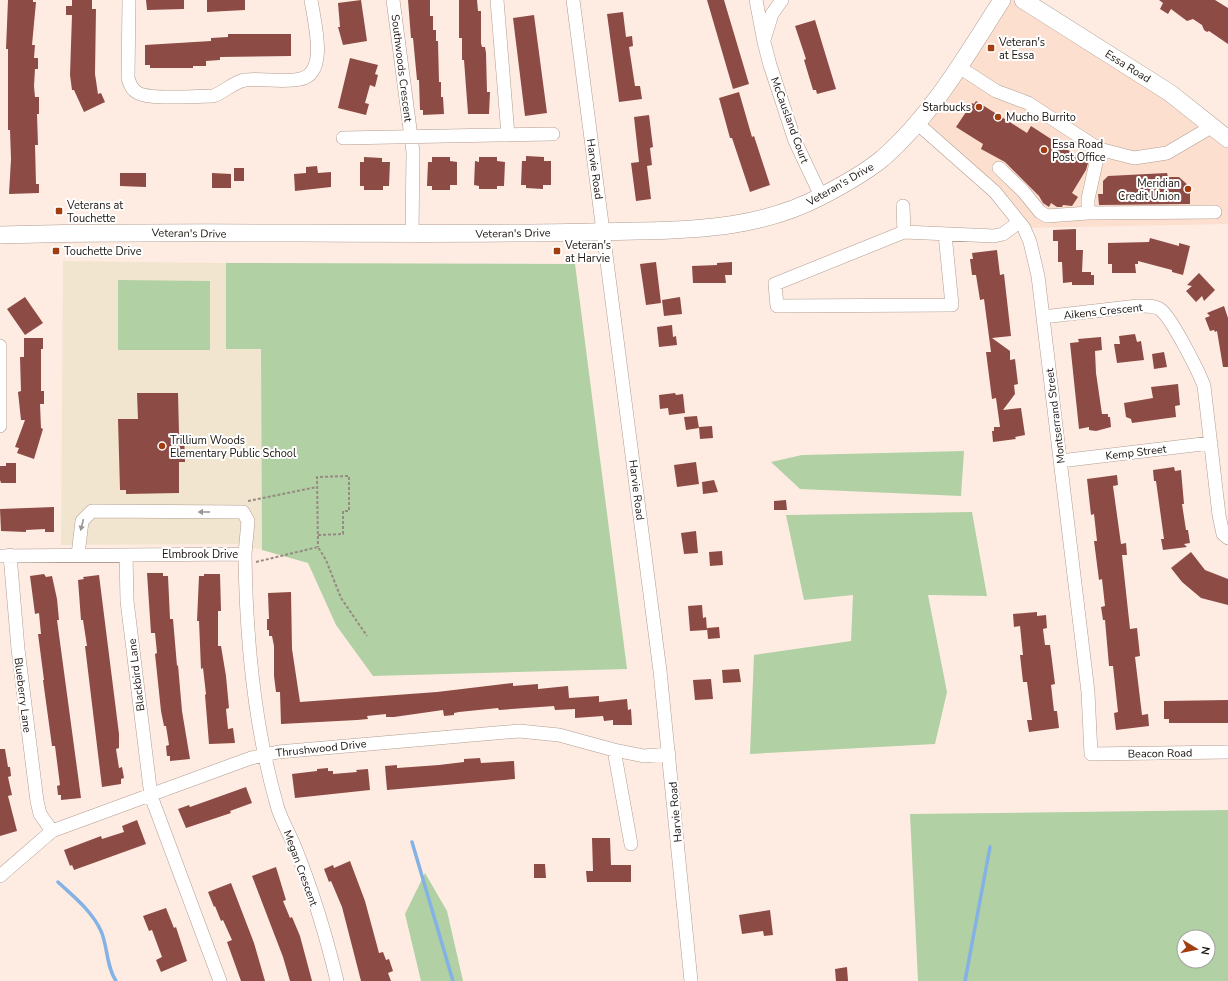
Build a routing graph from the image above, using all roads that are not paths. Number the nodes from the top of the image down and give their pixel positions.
1 (129, 0) edge
2 (311, 0) edge
3 (393, 0) edge
4 (497, 0) edge
5 (573, 0) edge
6 (756, 0) edge
7 (782, 0) edge
8 (1002, 0) edge
9 (1023, 0) edge
10 (764, 42) junction
11 (959, 67) junction
12 (918, 124) junction
13 (1213, 126) junction
14 (553, 134) dead end
15 (508, 135) junction
16 (411, 137) junction
17 (343, 138) dead end
18 (1228, 139) edge
19 (1099, 149) junction
20 (999, 168) dead end
21 (821, 196) junction
22 (903, 206) dead end
23 (1215, 212) dead end
24 (1088, 213) junction
25 (1019, 222) junction
26 (604, 232) junction
27 (904, 232) junction
28 (412, 234) junction
29 (945, 234) junction
30 (0, 235) edge
31 (1043, 317) junction
32 (0, 346) edge
33 (0, 426) edge
34 (1211, 443) junction
35 (1060, 461) junction
36 (1218, 492) junction
37 (1228, 502) edge
38 (1228, 538) edge
39 (5, 555) edge
40 (78, 555) junction
41 (126, 555) junction
42 (245, 559) junction
43 (614, 750) junction
44 (1228, 752) edge
45 (669, 754) junction
46 (1091, 754) joint
47 (264, 755) junction
48 (151, 796) junction
49 (52, 831) junction
50 (631, 844) dead end
51 (0, 876) edge
52 (220, 981) edge
53 (337, 981) edge
54 (691, 981) edge

1 - 2 street
3 - 16 street, Southwoods Crescent
4 - 15 street
5 - 26 street, Harvie Road
6 - 10 street, McCausland Court
7 - 10 street
8 - 11 main road, Veteran's Drive
9 - 13 main road, Essa Road
10 - 21 street, McCausland Court
11 - 12 main road, Veteran's Drive
11 - 19 street
12 - 21 main road, Veteran's Drive
12 - 25 street, Montserrand Street
13 - 18 main road, Essa Road
13 - 19 street
14 - 15 street, Southwoods Crescent
15 - 16 street, Southwoods Crescent
16 - 17 street, Southwoods Crescent
16 - 28 street, Southwoods Crescent
19 - 24 street
20 - 24 street
21 - 26 main road, Veteran's Drive
22 - 27 street
23 - 24 street
25 - 29 street
25 - 31 street, Montserrand Street
26 - 28 main road, Veteran's Drive
26 - 45 street, Harvie Road
27 - 29 street
27 - 29 street
28 - 30 main road, Veteran's Drive
31 - 34 street, Aikens Crescent
31 - 35 street, Montserrand Street
32 - 33 street
34 - 35 street, Kemp Street
34 - 36 street
35 - 46 street, Montserrand Street
36 - 37 street
36 - 38 street
39 - 40 street, Elmbrook Drive
39 - 49 street, Blueberry Lane
40 - 41 street, Elmbrook Drive
42 -> 40 street
41 - 42 street, Elmbrook Drive
41 - 48 street, Blackbird Lane
42 - 47 street, Elmbrook Drive
43 - 45 street, Thrushwood Drive
43 - 47 street, Thrushwood Drive
43 - 50 street
44 - 46 street, Beacon Road
45 - 54 street, Harvie Road
47 - 48 street, Thrushwood Drive
47 - 53 street, Megan Crescent
48 - 49 street, Thrushwood Drive
48 - 52 street
49 - 51 street, Thrushwood Drive

